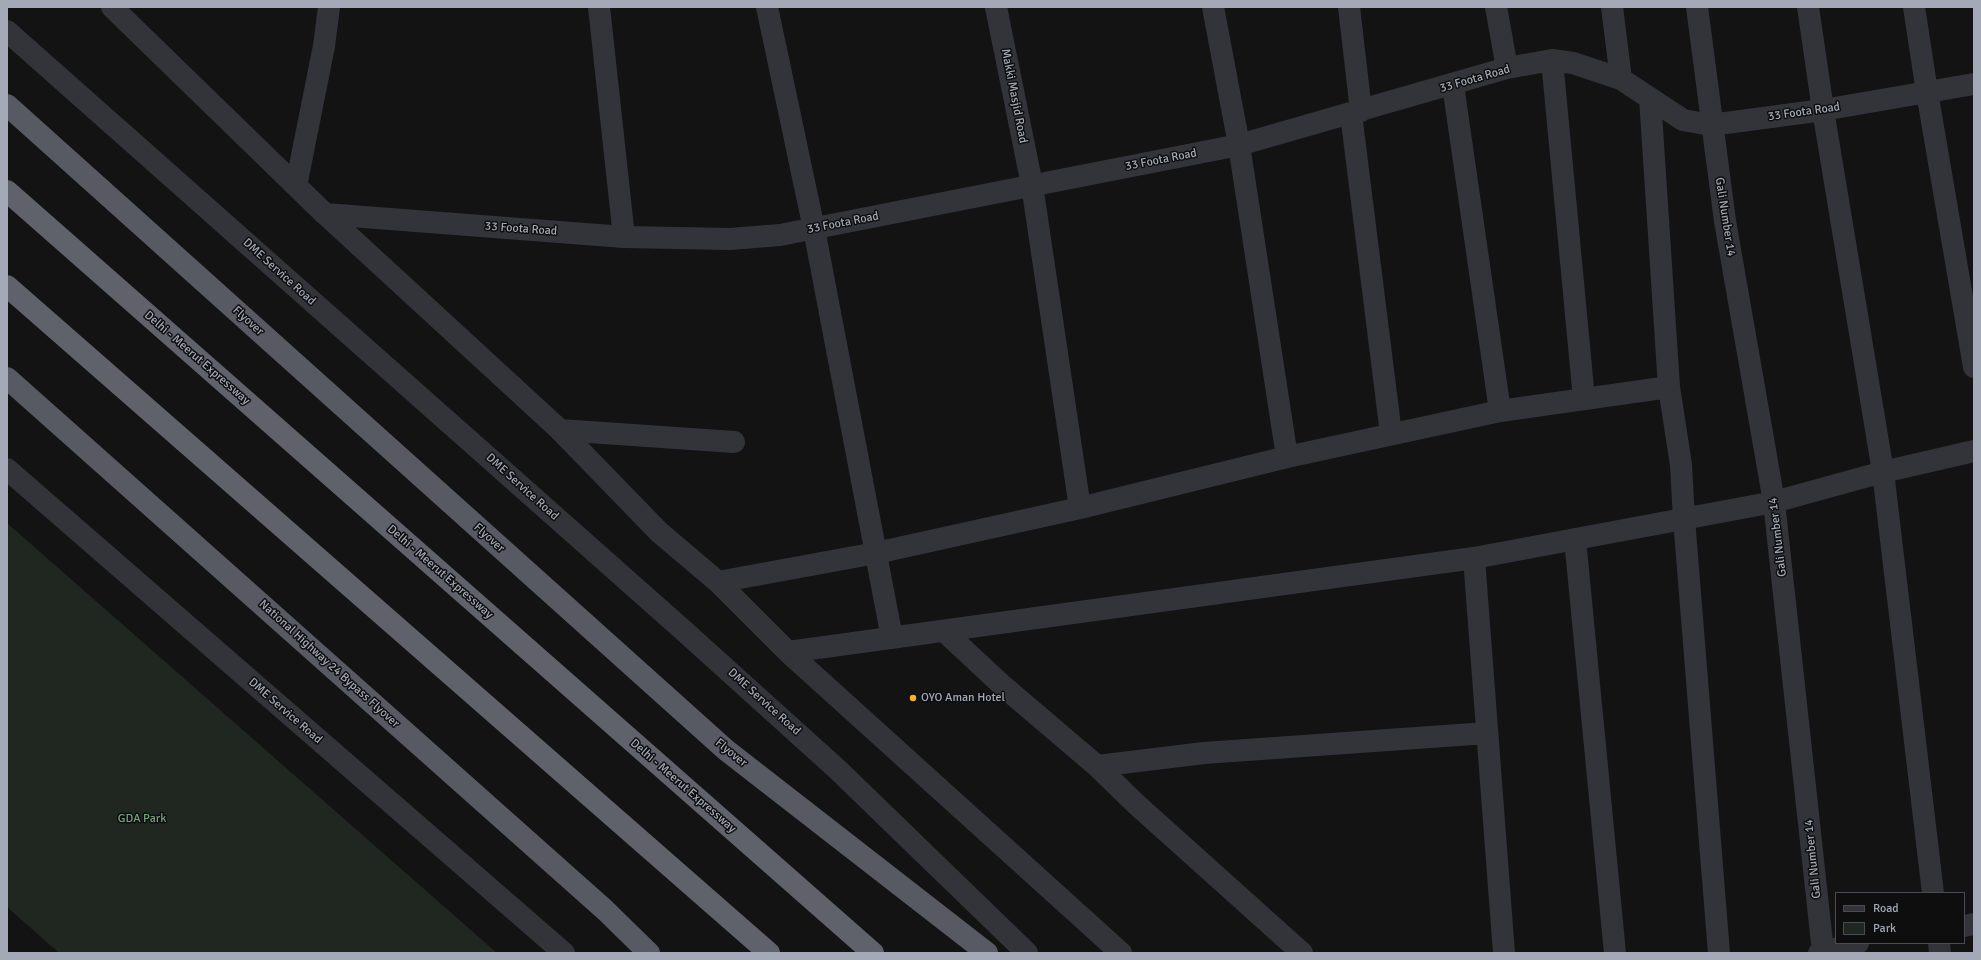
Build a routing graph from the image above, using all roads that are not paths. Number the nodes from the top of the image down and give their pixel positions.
1 (112, 7) edge
2 (329, 7) edge
3 (599, 7) edge
4 (767, 7) edge
5 (996, 7) edge
6 (1213, 7) edge
7 (1349, 7) edge
8 (1496, 7) edge
9 (1612, 7) edge
10 (1697, 7) edge
11 (1808, 7) edge
12 (1914, 7) edge
13 (7, 31) edge
14 (1552, 60) junction
15 (1507, 68) junction
16 (1621, 79) junction
17 (1974, 84) edge
18 (1453, 85) junction
19 (1927, 92) junction
20 (1650, 98) junction
21 (7, 105) edge
22 (1823, 110) junction
23 (1356, 113) junction
24 (1711, 124) junction
25 (1239, 145) junction
26 (1032, 185) junction
27 (296, 186) junction
28 (7, 190) edge
29 (325, 214) junction
30 (814, 229) junction
31 (624, 236) junction
32 (7, 286) edge
33 (1974, 367) edge
34 (7, 378) edge
35 (1669, 387) junction
36 (1584, 399) junction
37 (1500, 411) junction
38 (560, 430) junction
39 (1392, 434) junction
40 (734, 442) dead end
41 (1974, 451) edge
42 (1287, 457) junction
43 (7, 469) edge
44 (1883, 472) junction
45 (1774, 502) junction
46 (1080, 508) junction
47 (1684, 519) junction
48 (1575, 539) junction
49 (876, 553) junction
50 (1474, 558) junction
51 (718, 582) junction
52 (944, 631) junction
53 (892, 638) junction
54 (788, 652) junction
55 (1487, 733) junction
56 (1097, 766) junction
57 (663, 860) junction
58 (1933, 892) edge
59 (1854, 944) edge
60 (1821, 952) edge
61 (564, 953) edge
62 (649, 953) edge
63 (749, 953) edge
64 (769, 953) edge
65 (873, 953) edge
66 (987, 953) edge
67 (1027, 953) edge
68 (1121, 953) edge
69 (1302, 953) edge
70 (1504, 953) edge
71 (1615, 953) edge
72 (1719, 953) edge

1 - 27 street
2 - 27 street
3 - 31 street
4 - 30 street
5 - 26 street, Makki Masjid Road
6 - 25 street
7 - 23 street
8 - 15 street
9 - 16 street
10 - 24 street, Gali Number 14
11 - 22 street
12 - 19 street
13 - 67 street, DME Service Road
14 - 15 street, 33 Foota Road
14 - 16 street, 33 Foota Road
14 - 36 street
15 - 18 street, 33 Foota Road
16 - 20 street, 33 Foota Road
17 - 19 street, 33 Foota Road
18 - 23 street, 33 Foota Road
18 - 37 street
19 - 22 street, 33 Foota Road
19 - 33 street
20 - 24 street, 33 Foota Road
20 - 35 street
21 - 66 highway, Flyover
22 - 24 street, 33 Foota Road
22 - 44 street
23 - 25 street, 33 Foota Road
23 - 39 street
24 - 45 street, Gali Number 14
25 - 26 street, 33 Foota Road
25 - 42 street
26 - 30 street, 33 Foota Road
26 - 46 street, Makki Masjid Road
27 - 29 street
28 - 65 highway, Delhi - Meerut Expressway
29 - 31 street, 33 Foota Road
29 - 38 street
30 - 31 street, 33 Foota Road
30 - 49 street
32 - 57 highway
34 - 62 highway, National Highway 24 Bypass Flyover
35 - 36 street
35 - 47 street
36 - 37 street
37 - 39 street
38 - 40 street
38 - 51 street
39 - 42 street
41 - 44 street
42 - 46 street
43 - 61 street, DME Service Road
44 - 45 street
44 - 58 street
45 - 47 street
45 - 60 street, Gali Number 14
46 - 49 street
47 - 48 street
47 - 72 street
48 - 50 street
48 - 71 street
49 - 51 street
49 - 53 street
50 - 52 street
50 - 55 street
51 - 54 street
52 - 53 street
52 - 56 street
53 - 54 street
54 - 68 street
55 - 56 street
55 - 70 street
56 - 69 street
57 - 63 highway
57 - 64 highway
59 - 60 street

